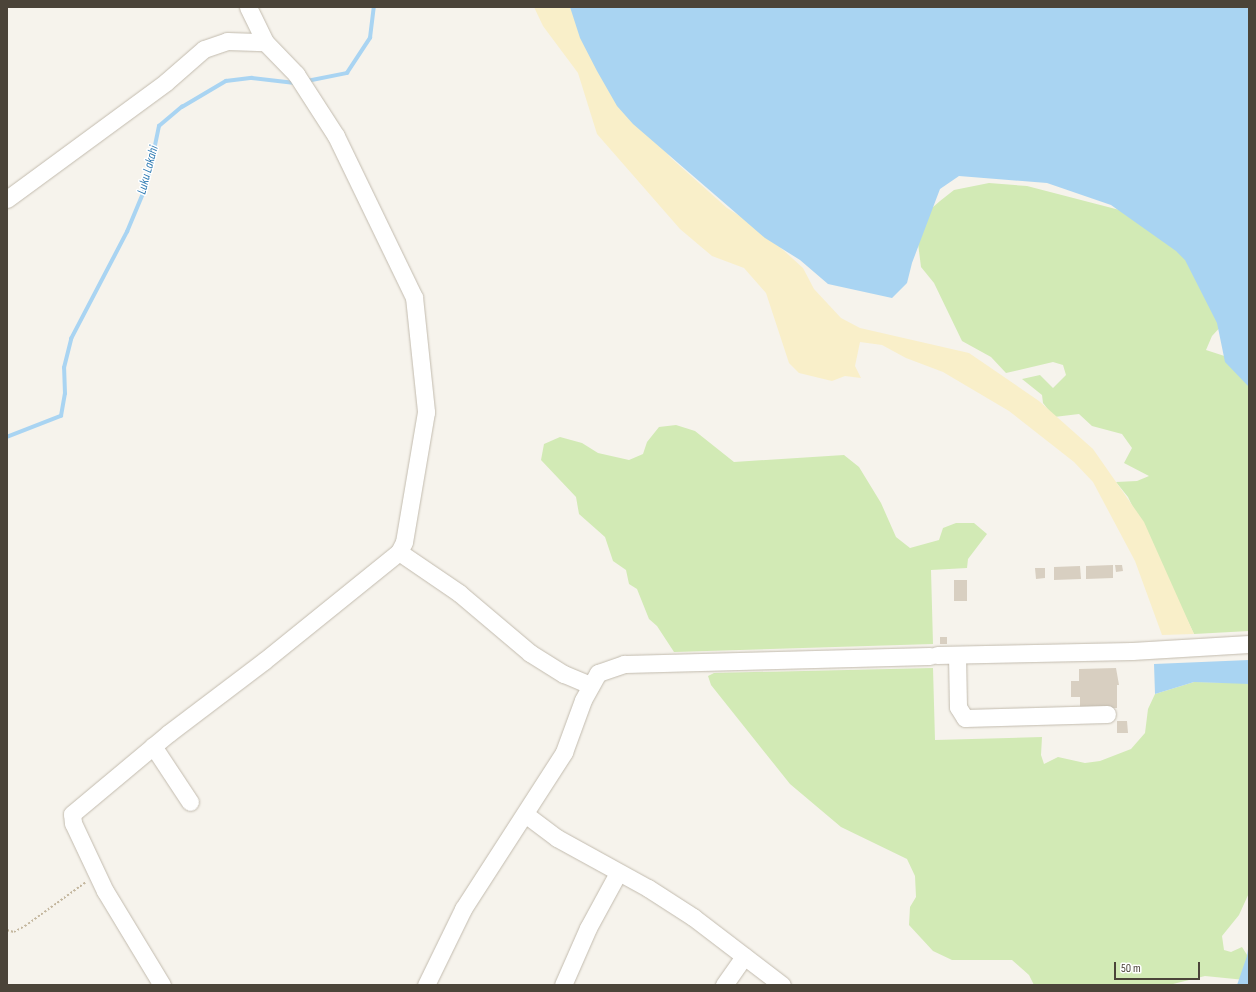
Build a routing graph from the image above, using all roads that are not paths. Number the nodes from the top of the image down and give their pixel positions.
1 (248, 7) edge
2 (265, 42) junction
3 (7, 199) edge
4 (400, 552) junction
5 (1249, 644) edge
6 (957, 655) junction
7 (590, 685) junction
8 (1107, 714) dead end
9 (153, 746) junction
10 (190, 802) dead end
11 (525, 814) junction
12 (618, 873) junction
13 (744, 956) junction
14 (162, 985) edge
15 (426, 985) edge
16 (563, 985) edge
17 (724, 985) edge
18 (782, 985) edge

1 - 2 street
2 - 3 street
2 - 4 street
4 - 7 street
4 - 9 street
5 - 6 street
6 - 7 street
6 - 8 street
7 - 11 street
9 - 10 street
9 - 14 street
11 - 12 street
11 - 15 street
12 - 13 street
12 - 16 street
13 - 17 street
13 - 18 street

